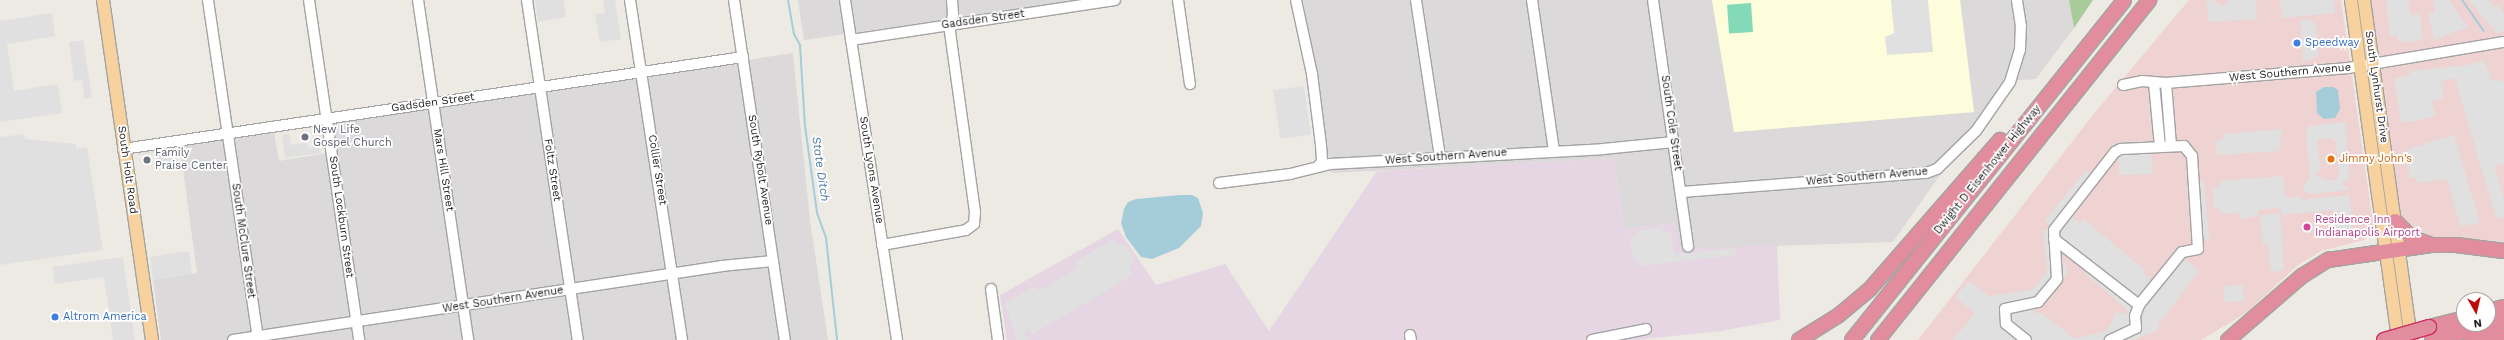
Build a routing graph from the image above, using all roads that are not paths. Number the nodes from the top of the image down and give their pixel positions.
1 (103, 0) edge
2 (208, 0) edge
3 (309, 0) edge
4 (418, 0) edge
5 (527, 0) edge
6 (630, 0) edge
7 (734, 0) edge
8 (845, 0) edge
9 (952, 0) edge
10 (1115, 0) edge
11 (1178, 0) edge
12 (1296, 0) edge
13 (1416, 0) edge
14 (1532, 0) edge
15 (1653, 0) edge
16 (2017, 0) edge
17 (2124, 0) edge
18 (2149, 0) edge
19 (2351, 0) edge
20 (2364, 0) edge
21 (1065, 4) edge
22 (950, 24) junction
23 (851, 40) junction
24 (2504, 42) edge
25 (743, 57) junction
26 (2373, 64) junction
27 (2072, 66) junction
28 (2360, 66) junction
29 (641, 72) junction
30 (2154, 83) junction
31 (2166, 83) junction
32 (1190, 84) dead end
33 (2123, 85) dead end
34 (540, 87) junction
35 (433, 103) junction
36 (327, 119) junction
37 (227, 134) junction
38 (1674, 142) junction
39 (2171, 145) junction
40 (2160, 146) junction
41 (124, 149) junction
42 (1554, 150) junction
43 (1440, 157) junction
44 (1318, 167) junction
45 (1219, 183) dead end
46 (1682, 192) junction
47 (2395, 221) junction
48 (1965, 231) junction
49 (2054, 239) junction
50 (2431, 244) junction
51 (882, 245) junction
52 (1688, 247) dead end
53 (2504, 251) edge
54 (2392, 252) junction
55 (773, 261) junction
56 (673, 273) junction
57 (570, 289) junction
58 (991, 289) dead end
59 (2139, 305) junction
60 (464, 306) junction
61 (2504, 320) edge
62 (357, 322) junction
63 (2456, 322) edge
64 (1646, 329) dead end
65 (2432, 336) edge
66 (2504, 336) edge
67 (257, 338) edge
68 (152, 340) edge
69 (233, 340) edge
70 (359, 340) edge
71 (468, 340) edge
72 (578, 340) edge
73 (682, 340) edge
74 (785, 340) edge
75 (897, 340) edge
76 (998, 340) edge
77 (1592, 340) edge
78 (1799, 340) edge
79 (1852, 340) edge
80 (1878, 340) edge
81 (1890, 340) edge
82 (2026, 340) edge
83 (2110, 340) edge
84 (2228, 340) edge
85 (2384, 340) edge
86 (2398, 340) edge
87 (2412, 340) edge

1 - 41 main road, South Holt Road
2 - 37 street, South McClure Street
3 - 36 street, South Lockburn Street
4 - 35 street, Mars Hill Street
5 - 34 street, Foltz Street
6 - 29 street, Collier Street
7 - 25 street, South Rybolt Avenue
8 - 23 street, South Lyons Avenue
9 - 22 street
10 - 21 street, Gadsden Street
11 - 32 street
12 - 44 street
13 - 43 street
14 - 42 street
15 - 38 street, South Cole Street
16 - 46 street, West Southern Avenue
17 - 27 highway, Dwight D Eisenhower Highway
18 - 48 highway, Dwight D Eisenhower Highway
19 - 28 main road, South Lynhurst Drive
20 - 26 main road, South Lynhurst Drive
21 - 22 street, Gadsden Street
22 - 23 street, Gadsden Street
22 - 51 street
23 - 51 street, South Lyons Avenue
24 - 26 street, West Southern Avenue
25 - 29 street, Gadsden Street
25 - 55 street, South Rybolt Avenue
26 - 28 street, West Southern Avenue
26 - 47 main road, South Lynhurst Drive
27 - 78 highway
27 - 79 highway, Dwight D Eisenhower Highway
28 - 31 street, West Southern Avenue
28 - 54 main road, South Lynhurst Drive
29 - 34 street, Gadsden Street
29 - 56 street, Collier Street
30 - 31 street, West Southern Avenue
30 - 33 street, West Southern Avenue
30 - 40 street
31 - 39 street
34 - 35 street, Gadsden Street
34 - 57 street, Foltz Street
35 - 36 street, Gadsden Street
35 - 60 street, Mars Hill Street
36 - 37 street, Gadsden Street
36 - 62 street, South Lockburn Street
37 - 41 street, Gadsden Street
37 - 67 street, South McClure Street
38 - 42 street, West Southern Avenue
38 - 46 street, South Cole Street
39 - 40 street
39 - 59 street
40 - 49 street
41 - 68 main road, South Holt Road
42 - 43 street, West Southern Avenue
43 - 44 street, West Southern Avenue
44 - 45 street, West Southern Avenue
46 - 52 street, South Cole Street
47 - 50 highway
47 - 54 main road, South Lynhurst Drive
48 - 80 highway, Dwight D Eisenhower Highway
48 - 81 highway
49 - 59 street
49 - 82 street
50 - 53 highway
50 - 54 highway
51 - 75 street, South Lyons Avenue
54 - 84 highway
54 - 86 main road, South Lynhurst Drive
54 - 87 main road, South Lynhurst Drive
55 - 56 street, West Southern Avenue
55 - 74 street, South Rybolt Avenue
56 - 57 street, West Southern Avenue
56 - 73 street, Collier Street
57 - 60 street, West Southern Avenue
57 - 72 street, Foltz Street
58 - 76 street
59 - 83 street
60 - 62 street, West Southern Avenue
60 - 71 street, Mars Hill Street
61 - 65 highway
62 - 67 street, West Southern Avenue
62 - 70 street, South Lockburn Street
63 - 65 highway
64 - 77 street
65 - 66 highway
65 - 85 highway, bridge
67 - 69 street, West Southern Avenue

